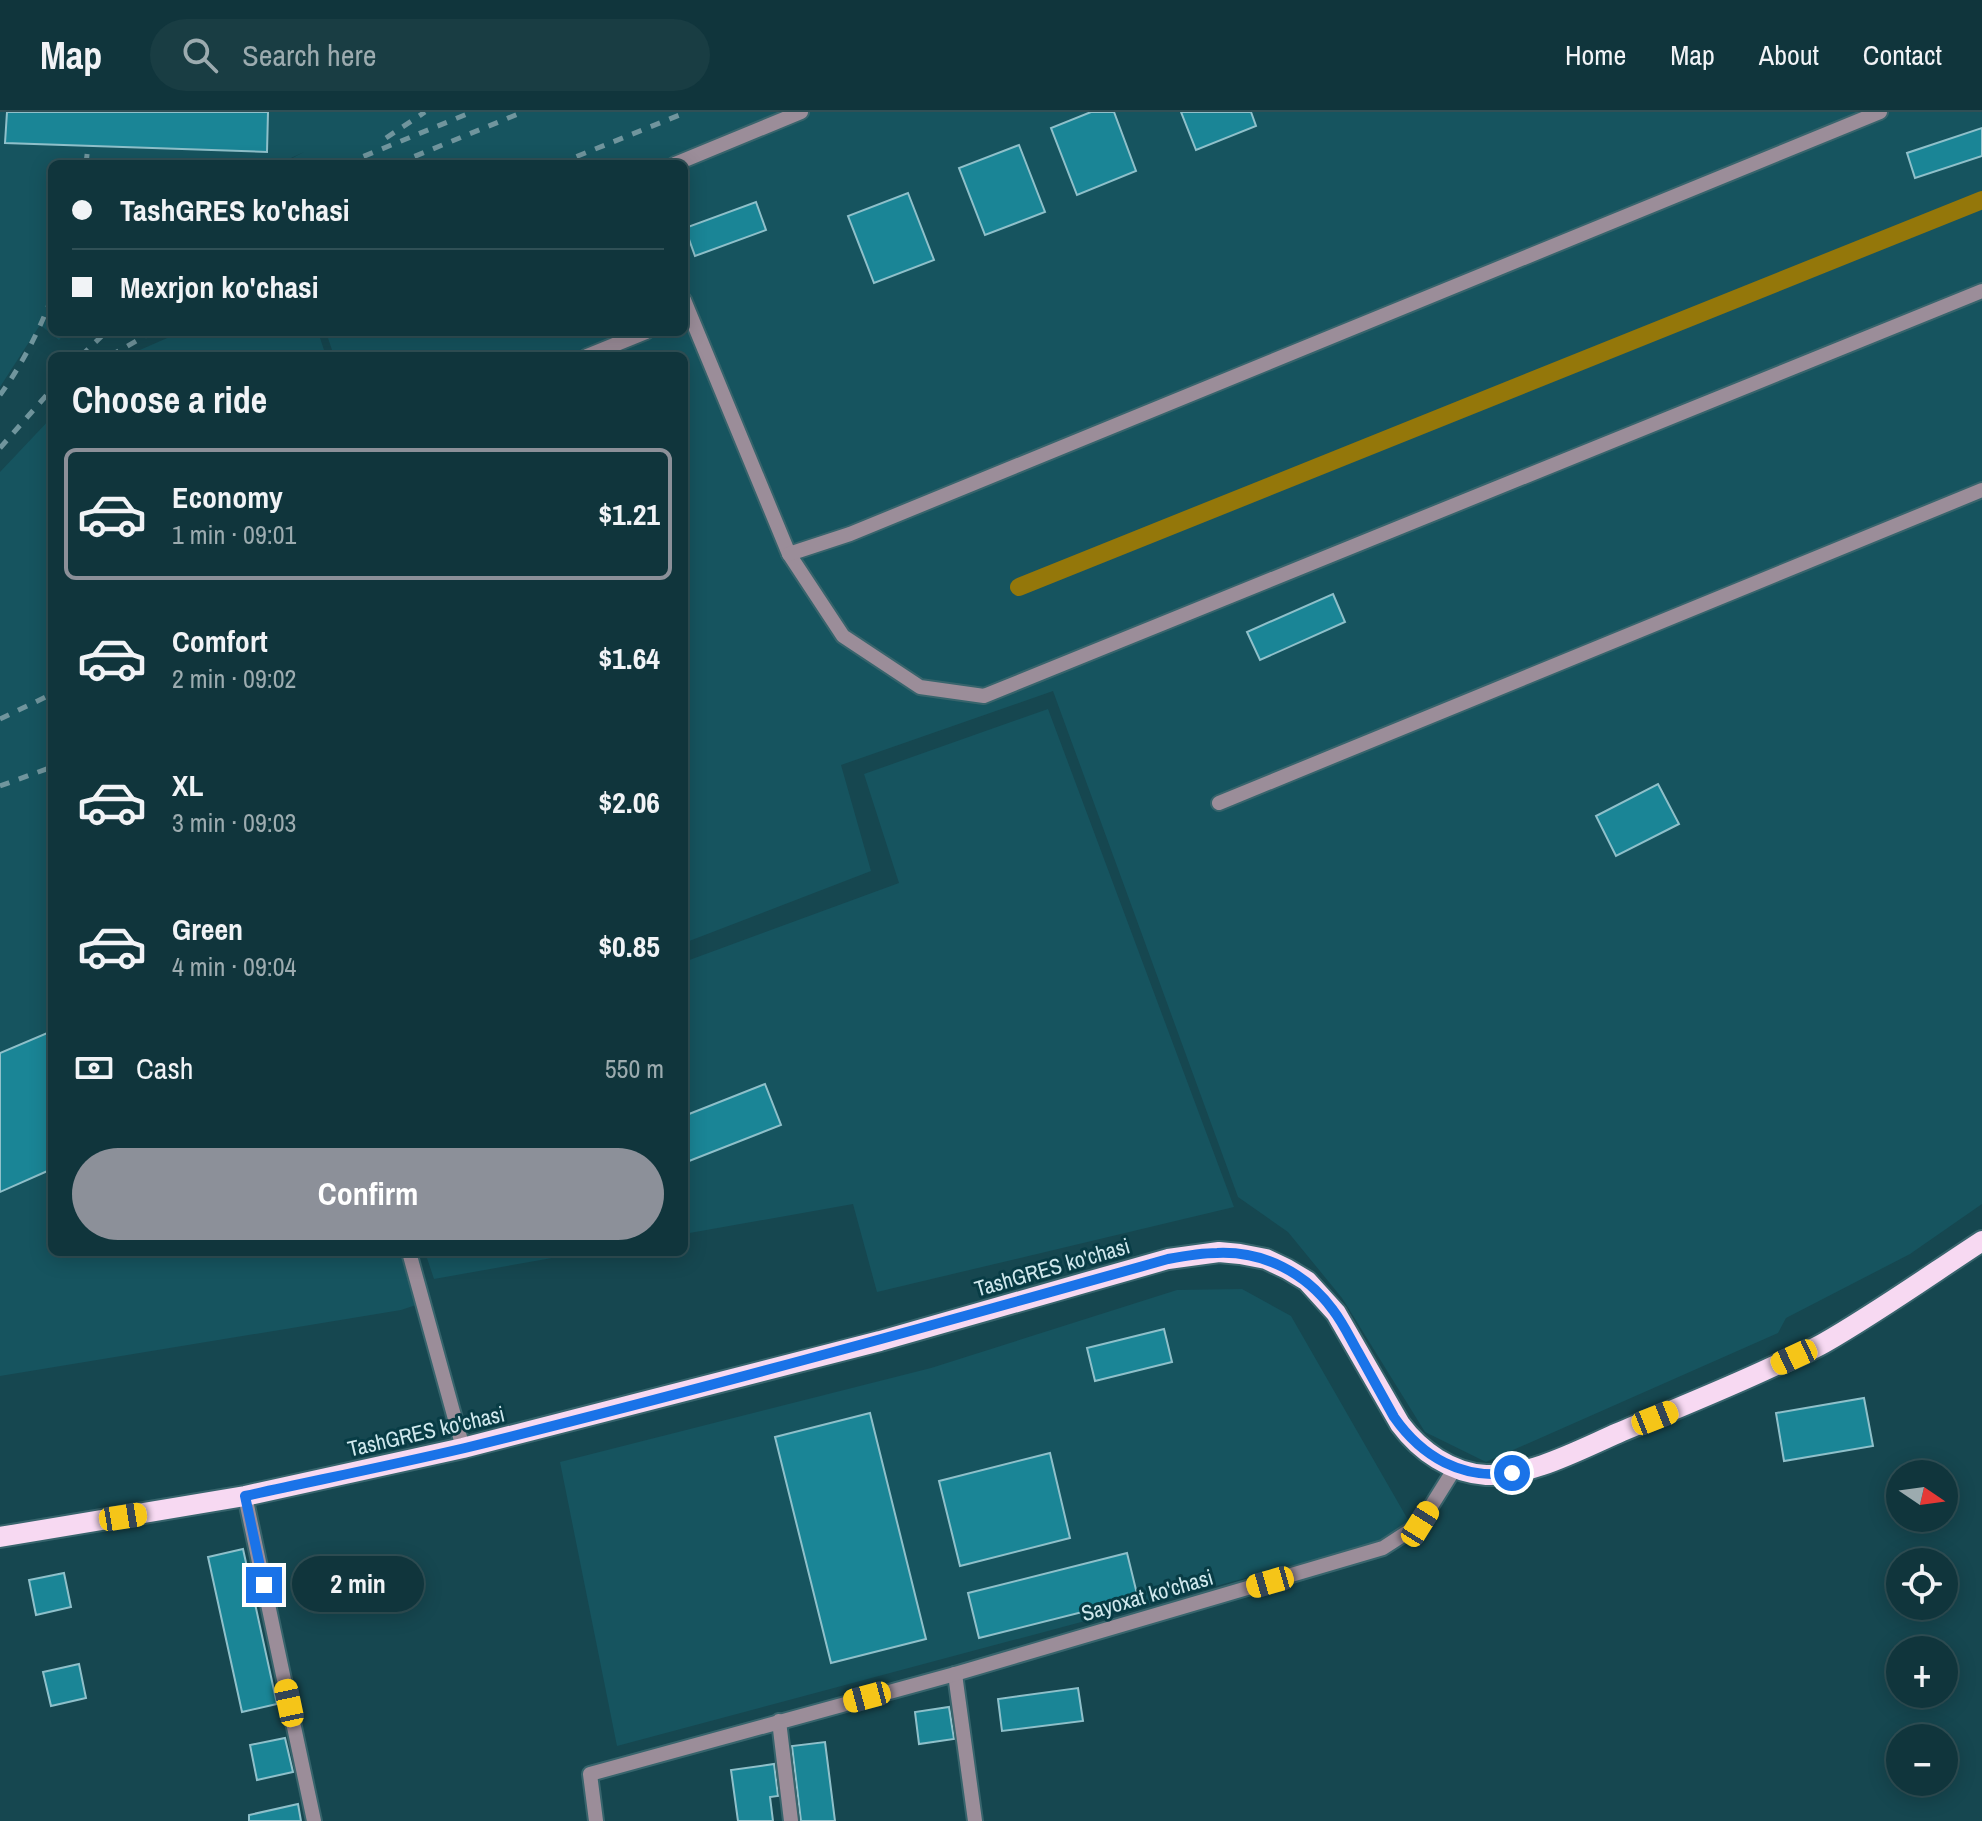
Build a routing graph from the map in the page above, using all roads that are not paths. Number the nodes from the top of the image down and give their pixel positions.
1 (801, 112) edge
2 (1880, 112) edge
3 (685, 160) edge
4 (1982, 291) edge
5 (688, 310) edge
6 (636, 336) edge
7 (597, 352) edge
8 (1982, 490) edge
9 (789, 554) junction
10 (1219, 803) dead end
11 (1982, 1241) edge
12 (410, 1256) edge
13 (463, 1448) junction
14 (1455, 1468) junction
15 (245, 1496) junction
16 (0, 1537) edge
17 (955, 1674) junction
18 (779, 1721) junction
19 (314, 1821) edge
20 (596, 1821) edge
21 (791, 1821) edge
22 (975, 1821) edge

1 - 3 street
2 - 9 street
4 - 9 street
5 - 9 street
6 - 7 street
8 - 10 street
11 - 14 main road, TashGRES ko'chasi
12 - 13 street
13 - 14 main road, TashGRES ko'chasi
13 - 15 main road, TashGRES ko'chasi
14 - 17 street, Sayoxat ko'chasi
15 - 16 main road, TashGRES ko'chasi
15 - 19 street
17 - 18 street, Sayoxat ko'chasi
17 - 22 street
18 - 20 street, Sayoxat ko'chasi
18 - 21 street

